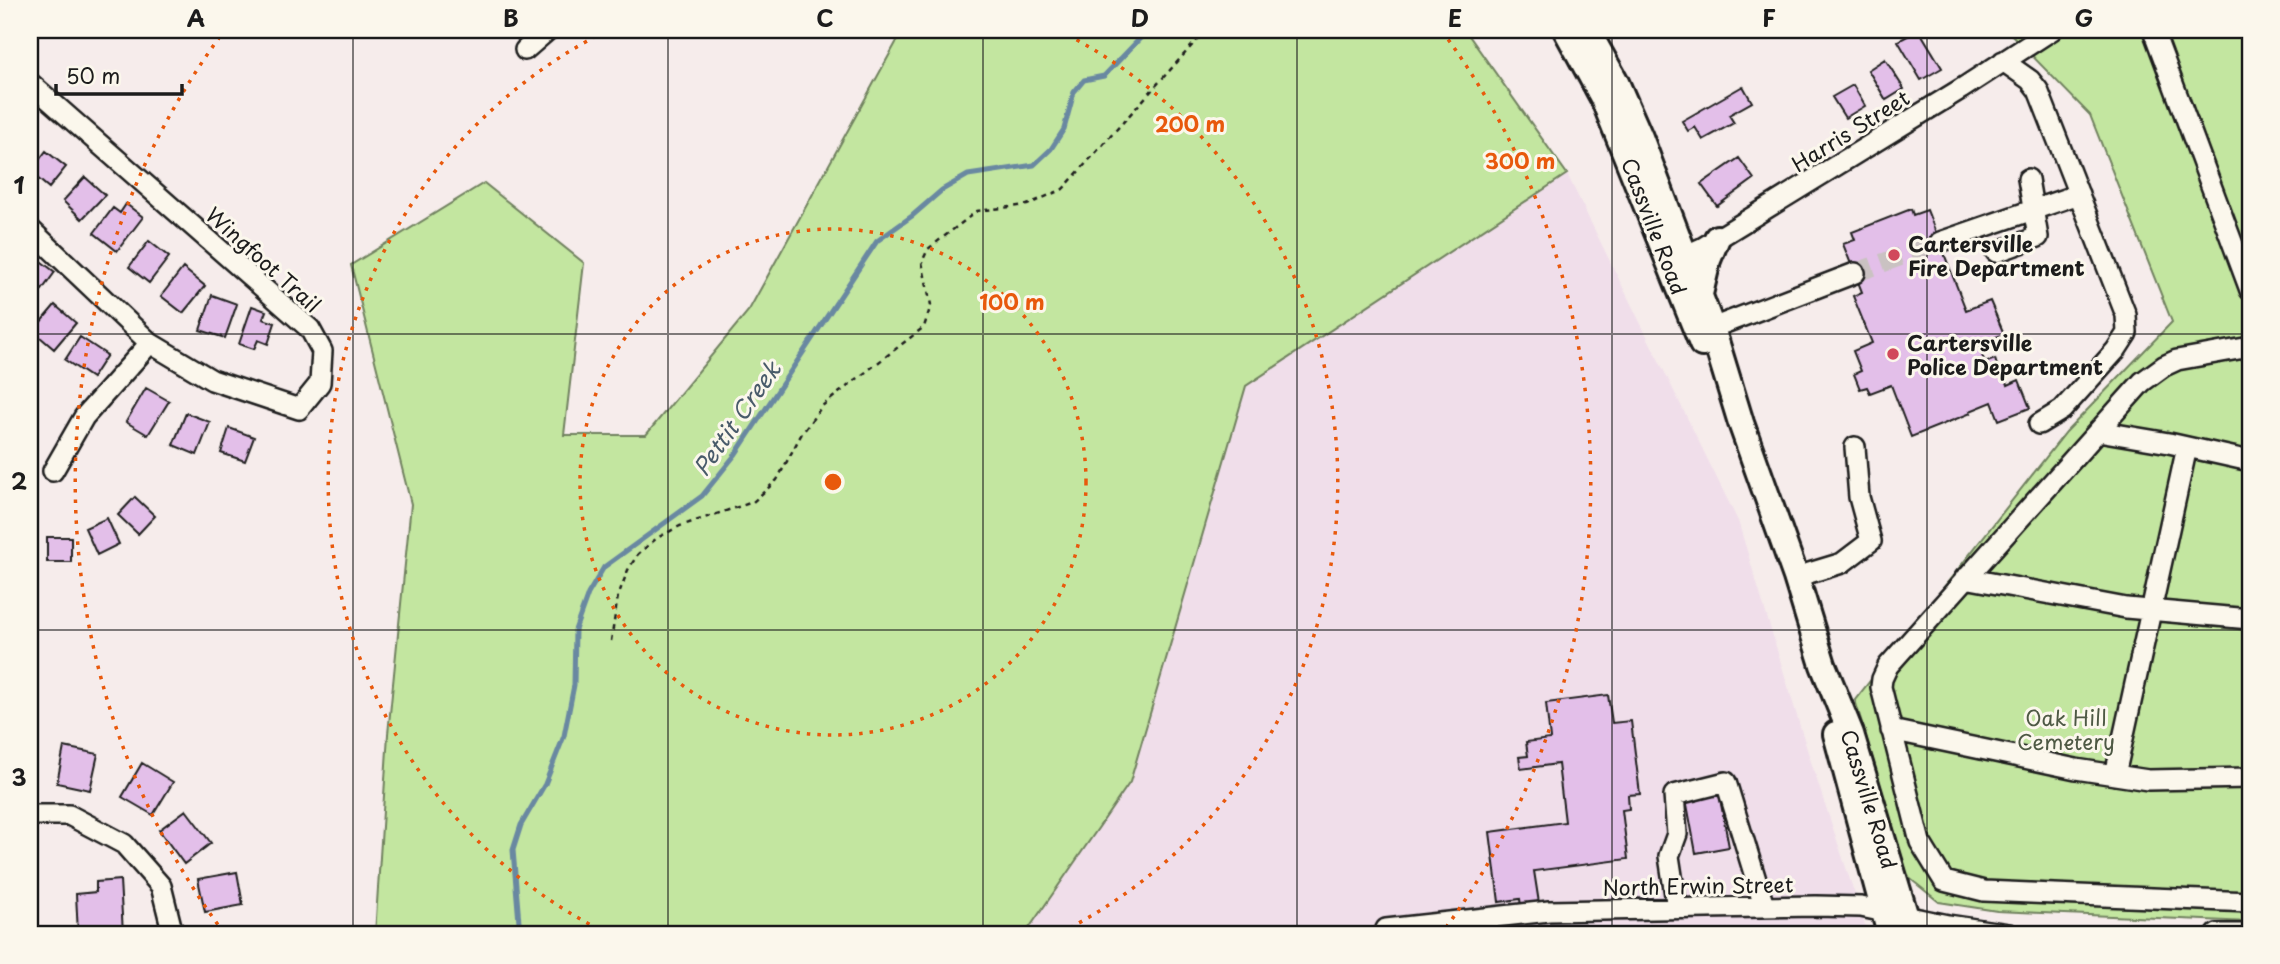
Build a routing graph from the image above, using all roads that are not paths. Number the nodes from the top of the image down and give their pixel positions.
1 (548, 30) edge
2 (1566, 30) edge
3 (1587, 30) edge
4 (2052, 30) edge
5 (2153, 30) edge
6 (525, 50) dead end
7 (2003, 61) junction
8 (30, 83) edge
9 (2028, 179) dead end
10 (2079, 194) junction
11 (2033, 209) junction
12 (30, 229) edge
13 (1717, 238) junction
14 (1940, 243) tunnel mouth
15 (1996, 252) dead end
16 (1678, 259) junction
17 (1855, 273) tunnel mouth
18 (2250, 290) edge
19 (1700, 294) junction
20 (1713, 328) junction
21 (150, 343) junction
22 (2250, 347) edge
23 (1741, 423) junction
24 (2039, 424) dead end
25 (2098, 431) junction
26 (1855, 447) dead end
27 (2186, 447) junction
28 (2250, 461) edge
29 (53, 471) dead end
30 (1797, 577) junction
31 (1965, 578) junction
32 (2150, 610) junction
33 (2250, 619) edge
34 (1891, 730) junction
35 (2115, 775) junction
36 (2250, 778) edge
37 (30, 815) edge
38 (2250, 902) edge
39 (1764, 906) junction
40 (1677, 908) junction
41 (1898, 924) edge
42 (1386, 929) dead end
43 (173, 934) edge
44 (2009, 934) edge
45 (2217, 934) edge
46 (2250, 934) edge

1 - 6 street
2 - 16 main road, Cassville Road
3 - 16 main road, Cassville Road
4 - 7 street, Harris Street
5 - 18 street
7 - 10 street
7 - 13 street, Harris Street
8 - 21 street, Wingfoot Trail
9 - 11 street
10 - 11 street
10 - 24 street
11 - 14 street
11 - 15 street
12 - 21 street, Wingfoot Trail
13 - 16 street, Harris Street
13 - 19 main road
16 - 19 main road, Cassville Road
16 - 23 main road, Cassville Road
17 - 20 street
19 - 20 main road, Cassville Road
20 - 23 main road, Cassville Road
21 - 29 street
22 - 25 street
23 - 30 main road, Cassville Road
25 - 27 street
25 - 31 street
26 - 30 street
27 - 28 street
27 - 32 street
30 - 41 main road, Cassville Road
31 - 32 street
31 - 34 street
32 - 33 street
32 - 35 street
34 - 35 street
34 - 38 street
35 - 36 street
37 - 43 street
39 - 40 street, North Erwin Street
39 - 40 street
39 - 41 street, North Erwin Street
40 - 42 street, North Erwin Street
41 - 44 street, North Erwin Street
45 - 46 street

